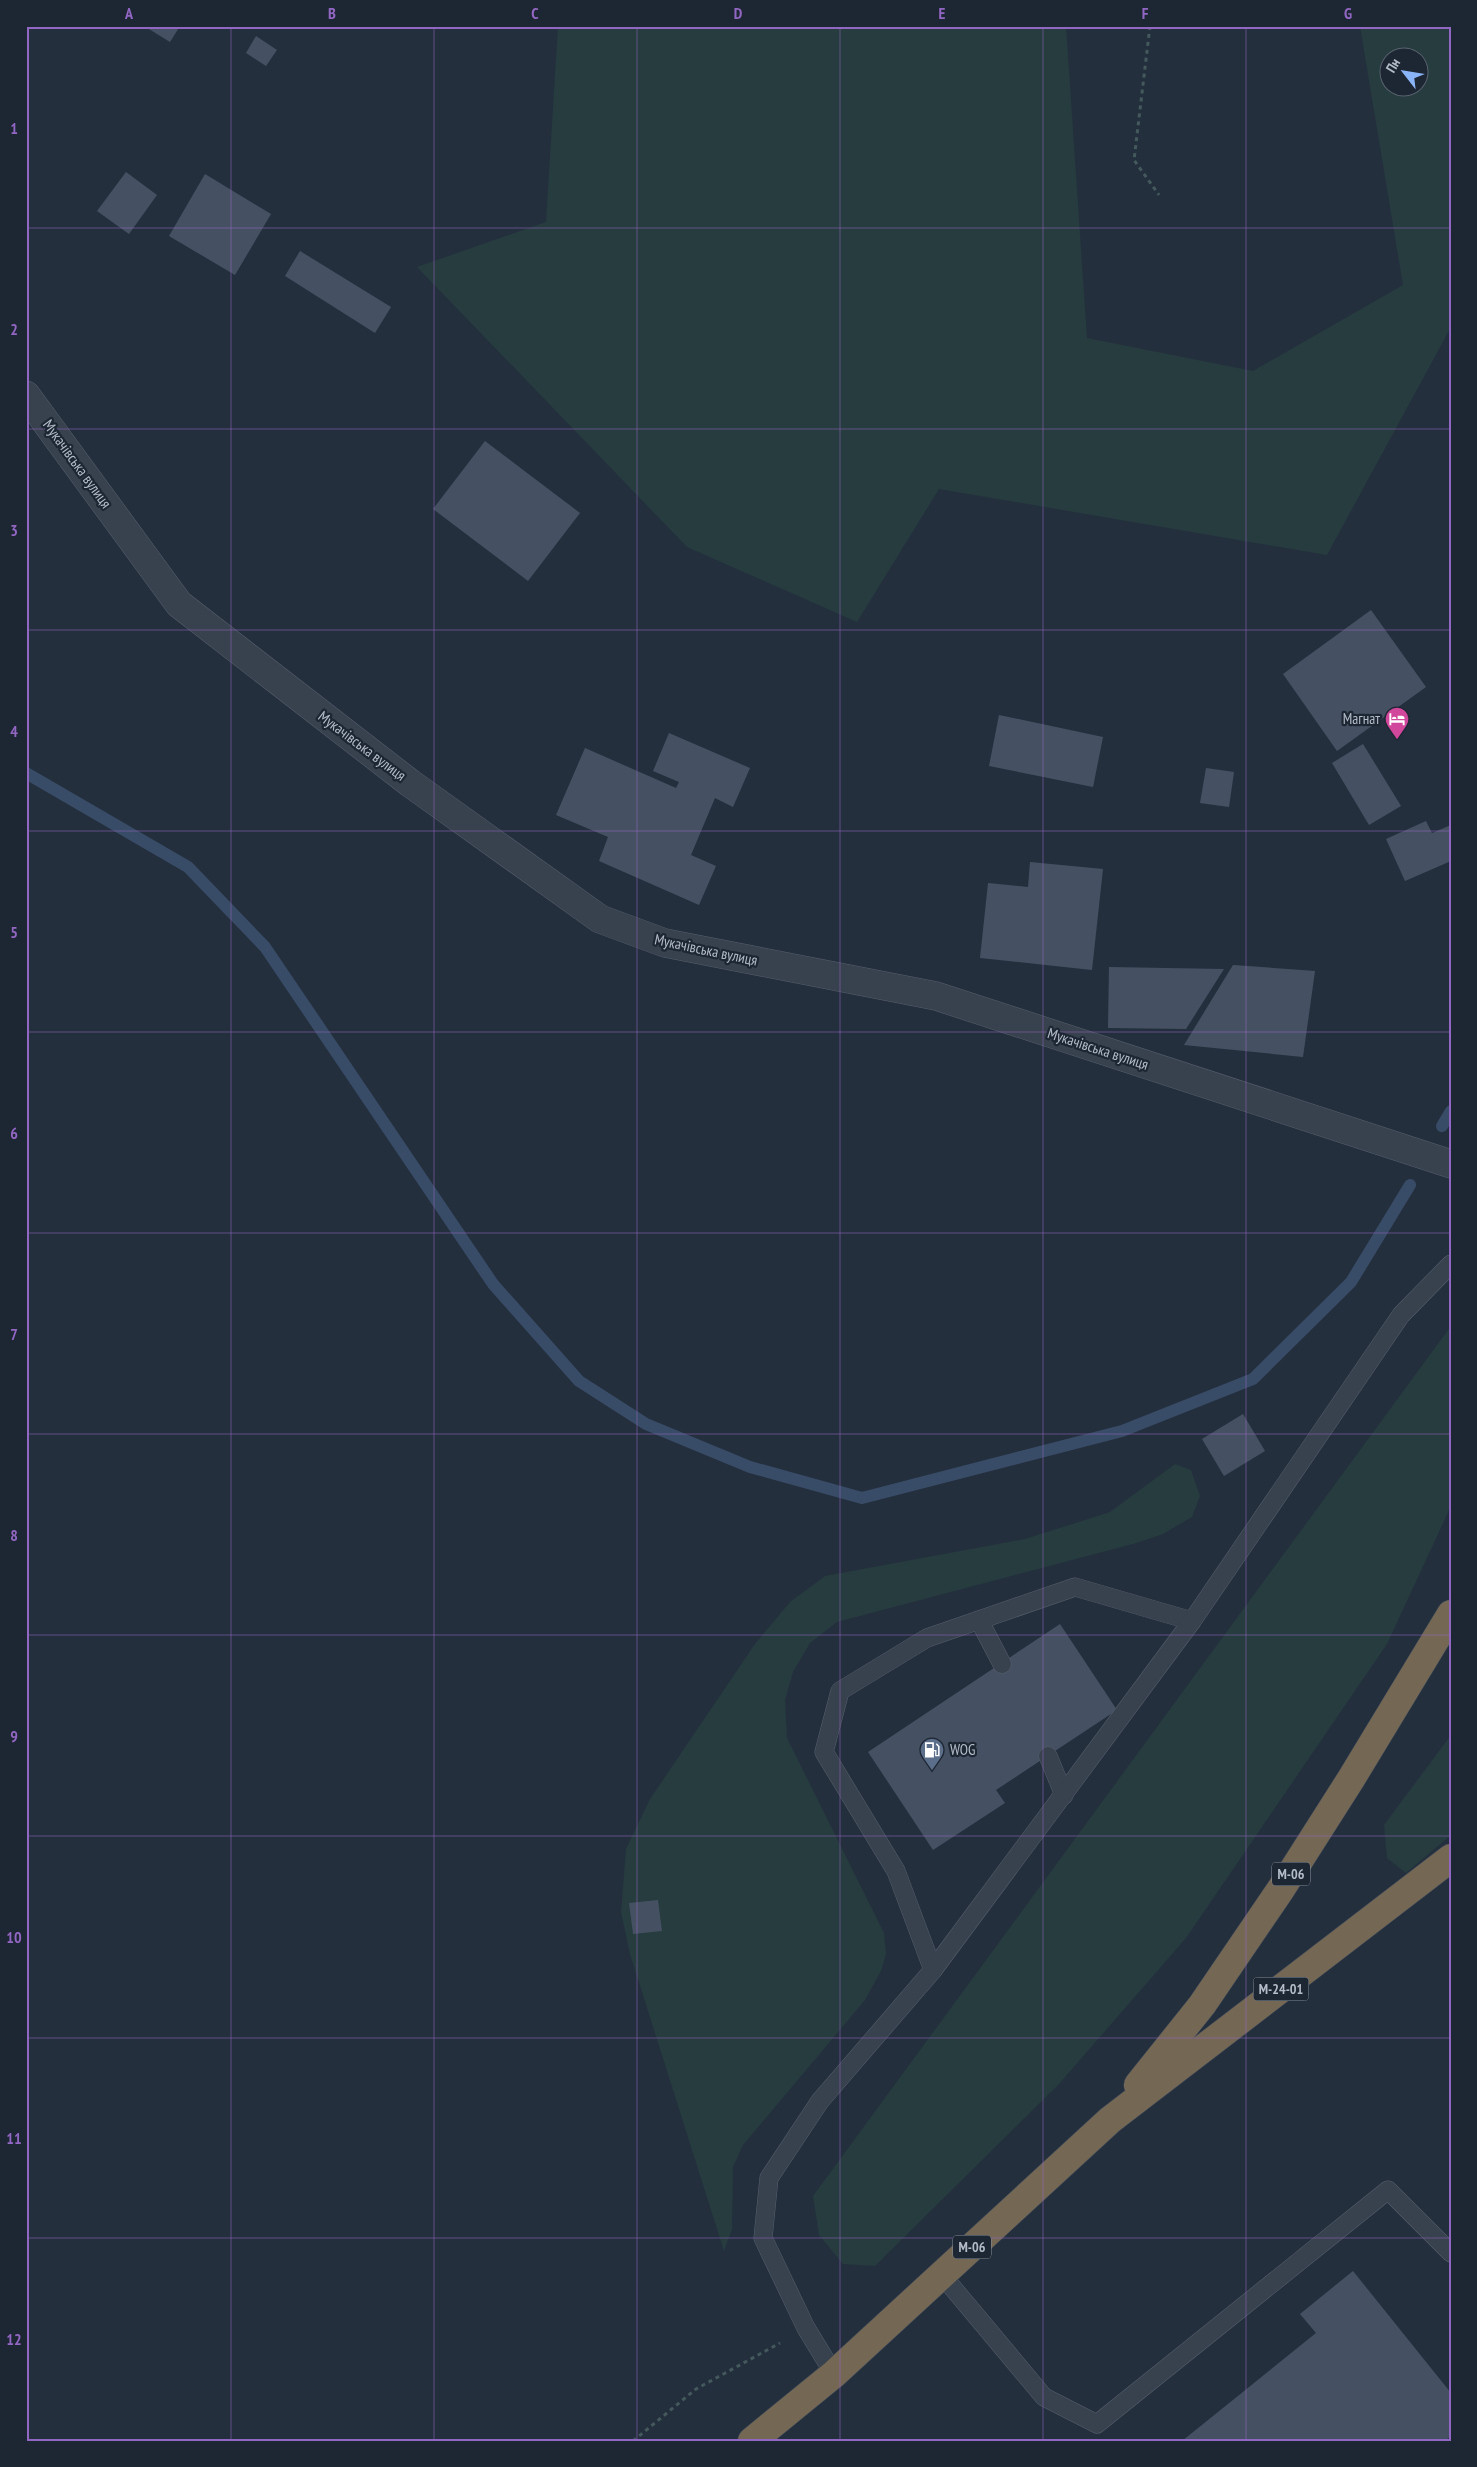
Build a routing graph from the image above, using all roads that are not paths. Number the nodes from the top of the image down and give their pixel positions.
1 (26, 395) edge
2 (1451, 1164) edge
3 (1451, 1264) edge
4 (1451, 1614) edge
5 (979, 1620) junction
6 (1192, 1621) junction
7 (1002, 1664) dead end
8 (1048, 1756) dead end
9 (1064, 1796) junction
10 (1451, 1858) edge
11 (933, 1970) junction
12 (1110, 2120) junction
13 (1451, 2253) edge
14 (942, 2276) junction
15 (834, 2374) junction
16 (752, 2441) edge

1 - 2 street, Мукачівська вулиця
3 - 6 lane
4 - 12 highway, М-06
5 - 6 lane
5 - 7 lane
5 - 11 lane
6 - 9 lane
8 - 9 lane
9 - 11 lane
10 - 12 highway, М-24-01
11 - 15 lane
12 - 14 highway, М-06
13 - 14 lane
14 - 15 highway, М-06
15 - 16 highway, М-06

